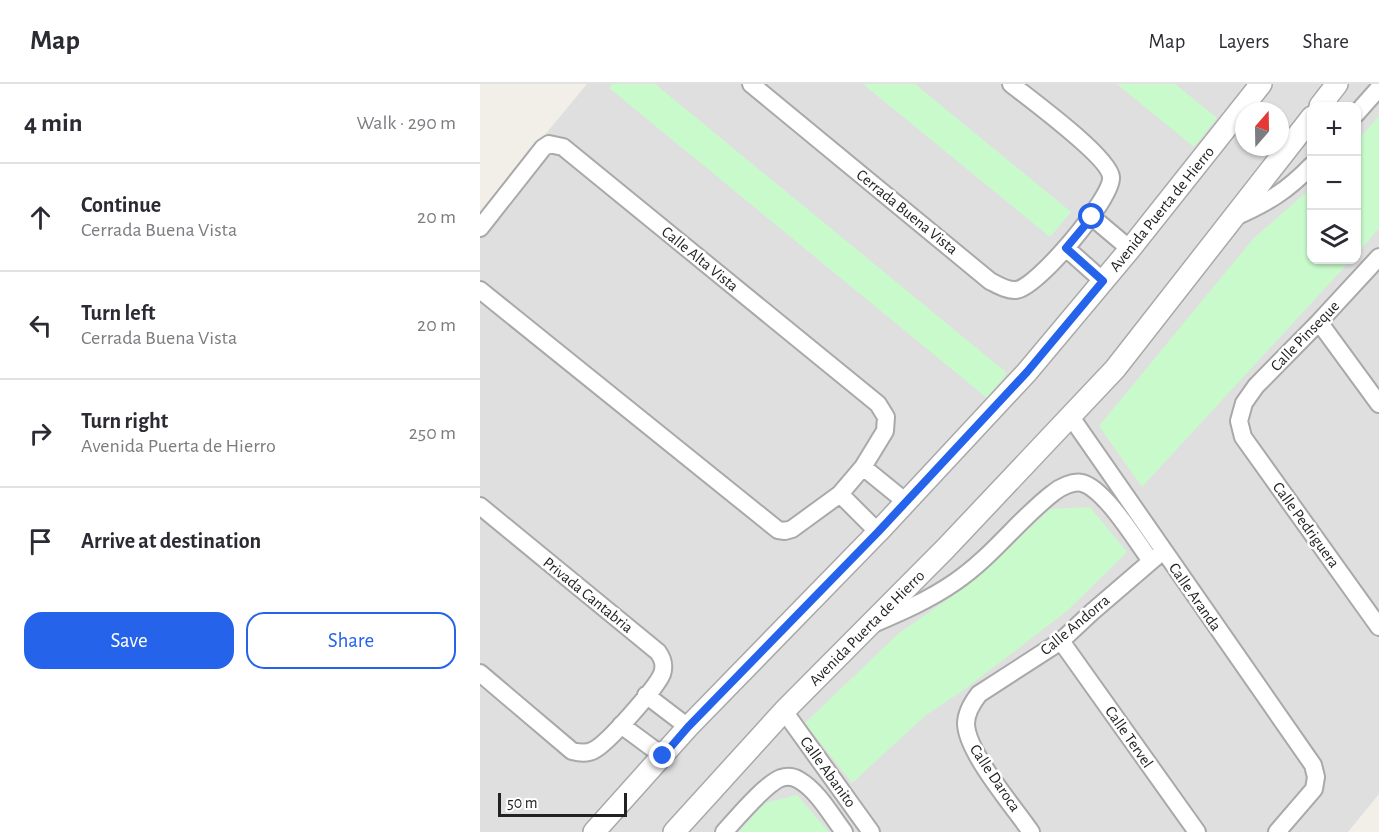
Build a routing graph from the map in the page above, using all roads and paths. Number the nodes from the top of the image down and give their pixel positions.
1 (751, 84) edge
2 (1011, 84) edge
3 (1261, 84) edge
4 (1337, 84) edge
5 (1379, 88) edge
6 (1323, 102) edge
7 (1361, 108) edge
8 (1307, 122) edge
9 (1307, 169) edge
10 (1092, 217) junction
11 (1234, 217) junction
12 (480, 228) edge
13 (1066, 248) junction
14 (1130, 249) junction
15 (1379, 256) edge
16 (1103, 281) junction
17 (480, 290) edge
18 (1319, 322) junction
19 (1379, 404) edge
20 (1071, 417) junction
21 (1239, 421) joint
22 (863, 467) junction
23 (840, 494) junction
24 (906, 502) junction
25 (480, 506) edge
26 (878, 532) junction
27 (1157, 556) junction
28 (868, 626) junction
29 (1379, 627) edge
30 (1061, 641) junction
31 (480, 673) edge
32 (646, 695) junction
33 (784, 711) junction
34 (966, 722) joint
35 (621, 725) junction
36 (688, 727) junction
37 (663, 756) junction
38 (594, 832) edge
39 (674, 832) edge
40 (724, 832) edge
41 (844, 832) edge
42 (872, 832) edge
43 (1031, 832) edge
44 (1197, 832) edge
45 (1277, 832) edge

1 - 13 street, Cerrada Buena Vista
2 - 10 street, Cerrada Buena Vista
3 - 14 street, Avenida Puerta de Hierro
4 - 6 street
5 - 7 street
8 - 11 street, Avenida Puerta de Hierro
9 - 11 street
10 - 13 street, Cerrada Buena Vista
10 - 14 street
11 - 20 street, Avenida Puerta de Hierro
12 - 22 street, Calle Alta Vista
13 - 16 street
14 - 16 street, Avenida Puerta de Hierro
15 - 18 street, Calle Pinseque
16 - 24 street, Avenida Puerta de Hierro
17 - 23 street, Calle Alta Vista
18 - 19 street
18 - 21 street, Calle Pinseque
20 - 27 street, Calle Aranda
20 - 28 street, Avenida Puerta de Hierro
21 - 29 street, Calle Pedriguera
22 - 23 street, Calle Alta Vista
22 - 24 street
23 - 26 street
24 - 26 street, Avenida Puerta de Hierro
25 - 32 street, Privada Cantabria
26 - 36 street, Avenida Puerta de Hierro
27 - 28 street, Calle Aranda
27 - 30 street, Calle Andorra
27 - 45 street, Calle Aranda
28 - 33 street, Avenida Puerta de Hierro
30 - 34 street, Calle Andorra
30 - 44 street, Calle Tervel
31 - 35 street, Privada Cantabria
32 - 35 street, Privada Cantabria
32 - 36 street
33 - 39 street, Avenida Puerta de Hierro
33 - 42 street, Calle Abanito
34 - 43 street, Calle Daroca
35 - 37 street
36 - 37 street, Avenida Puerta de Hierro
37 - 38 street, Avenida Puerta de Hierro
40 - 41 street, Calle Abanito

